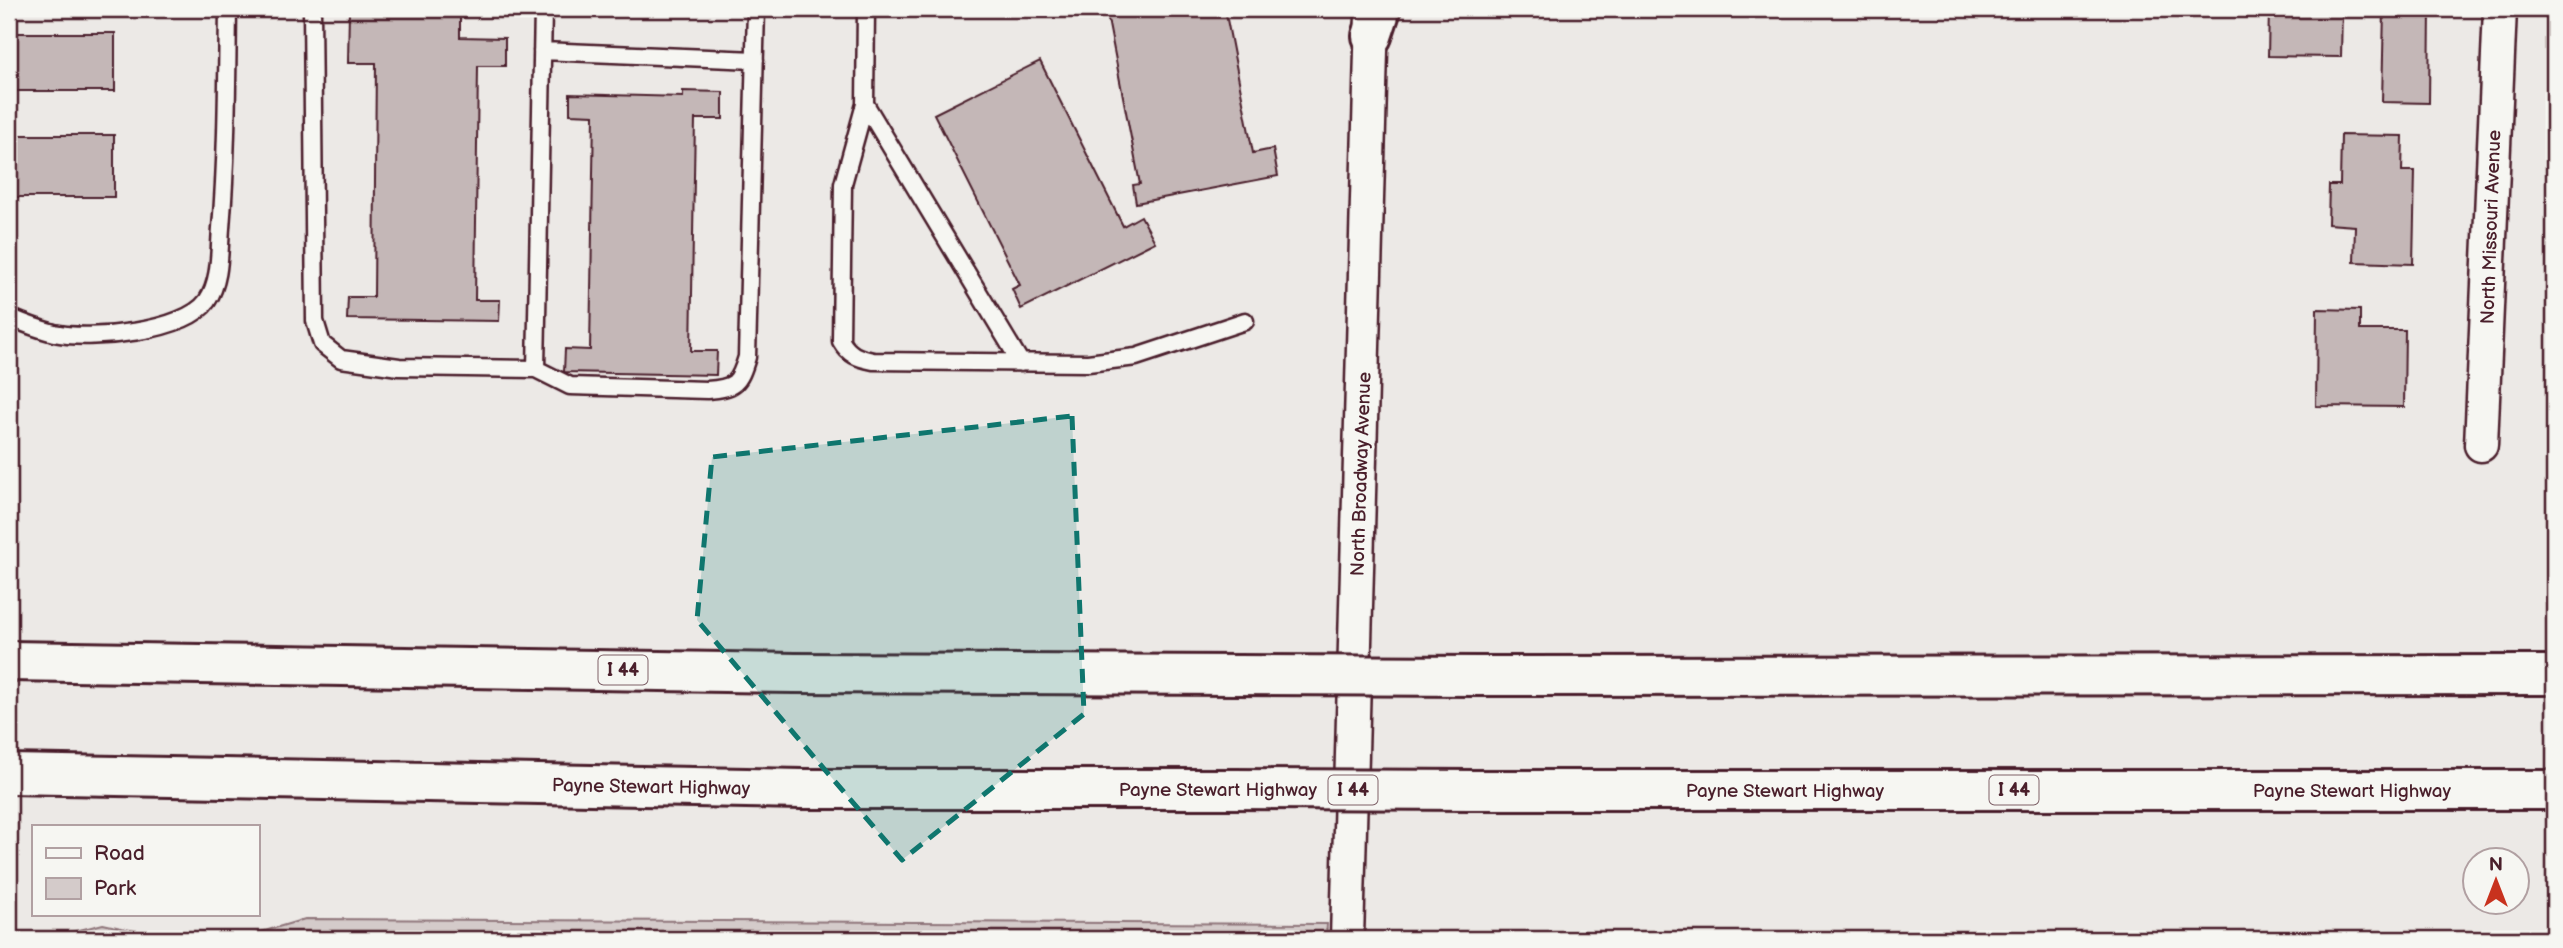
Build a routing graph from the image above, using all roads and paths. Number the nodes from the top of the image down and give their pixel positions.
1 (228, 9) edge
2 (312, 9) edge
3 (543, 9) edge
4 (756, 9) edge
5 (866, 9) edge
6 (2500, 9) edge
7 (1375, 18) edge
8 (542, 51) junction
9 (755, 60) junction
10 (865, 104) junction
11 (9, 317) edge
12 (1245, 321) dead end
13 (1021, 363) junction
14 (536, 369) junction
15 (2481, 445) dead end
16 (9, 661) edge
17 (2554, 675) edge
18 (9, 774) edge
19 (2554, 790) edge
20 (1347, 939) edge

1 - 11 lane
2 - 14 lane
3 - 8 lane
4 - 9 lane
5 - 10 lane
6 - 15 street, North Missouri Avenue
7 - 20 street, North Broadway Avenue
8 - 9 lane
8 - 14 lane
9 - 14 lane
10 - 13 lane
10 - 13 lane
12 - 13 lane
16 - 17 highway, I 44, bridge
18 - 19 highway, Payne Stewart Highway / I 44, bridge

